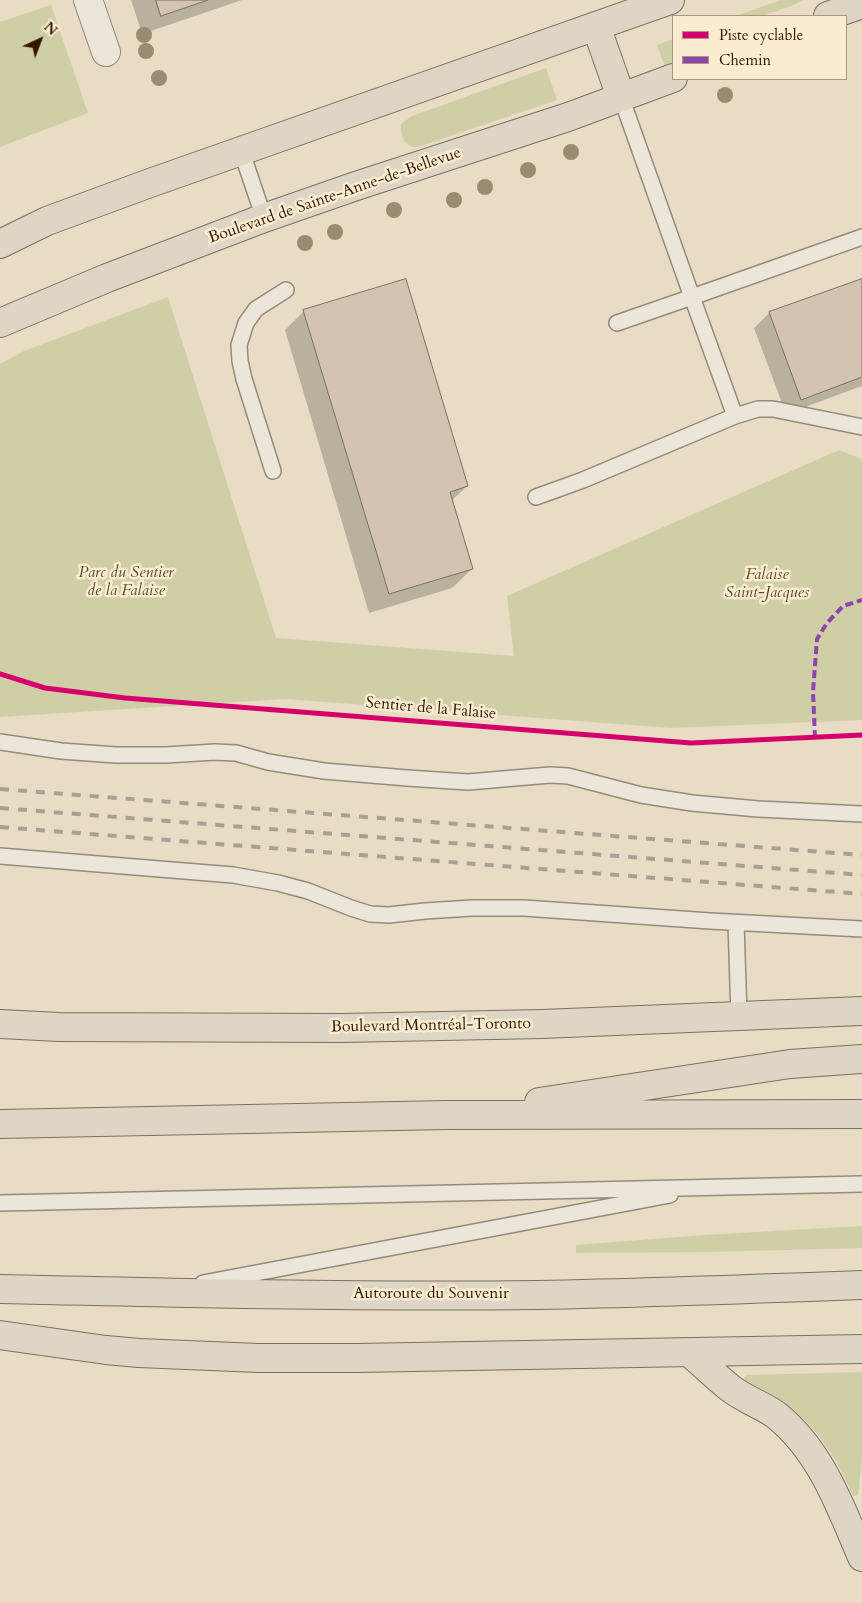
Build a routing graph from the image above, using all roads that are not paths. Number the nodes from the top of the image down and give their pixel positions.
1 (88, 0) edge
2 (670, 0) edge
3 (826, 0) edge
4 (862, 4) edge
5 (808, 15) edge
6 (831, 15) edge
7 (596, 26) junction
8 (106, 52) dead end
9 (672, 78) edge
10 (621, 97) junction
11 (241, 150) junction
12 (264, 218) junction
13 (862, 237) edge
14 (0, 244) edge
15 (286, 290) dead end
16 (692, 297) junction
17 (0, 323) edge
18 (617, 323) dead end
19 (735, 416) junction
20 (862, 427) edge
21 (273, 471) dead end
22 (536, 497) dead end
23 (0, 742) edge
24 (862, 814) edge
25 (0, 856) edge
26 (736, 923) junction
27 (862, 929) edge
28 (862, 1011) edge
29 (739, 1016) junction
30 (0, 1024) edge
31 (862, 1059) edge
32 (862, 1114) edge
33 (446, 1115) junction
34 (0, 1124) edge
35 (862, 1184) edge
36 (713, 1187) junction
37 (0, 1204) edge
38 (862, 1285) edge
39 (0, 1289) edge
40 (155, 1292) junction
41 (0, 1335) edge
42 (862, 1349) edge
43 (690, 1353) junction
44 (862, 1557) edge

1 - 8 street
2 - 7 main road
3 - 5 main road
4 - 6 main road
7 - 10 main road
7 - 11 main road
9 - 10 main road, Boulevard de Sainte-Anne-de-Bellevue
10 - 12 main road, Boulevard de Sainte-Anne-de-Bellevue
10 - 16 lane
11 - 12 lane
11 - 14 main road
12 - 17 main road, Boulevard de Sainte-Anne-de-Bellevue
13 - 16 lane
15 - 21 lane
16 - 18 lane
16 - 19 lane
19 - 20 lane
19 - 22 lane
23 - 24 lane
25 - 26 lane
26 - 27 lane
26 - 29 lane
28 - 29 main road, Boulevard Montréal-Toronto
29 - 30 main road, Boulevard Montréal-Toronto
31 - 33 main road
32 - 33 main road
33 - 34 main road
35 - 36 lane
36 - 37 lane
36 - 40 lane
38 - 40 main road, Autoroute du Souvenir
39 - 40 main road, Autoroute du Souvenir
41 - 43 main road
42 - 43 main road
43 - 44 main road

